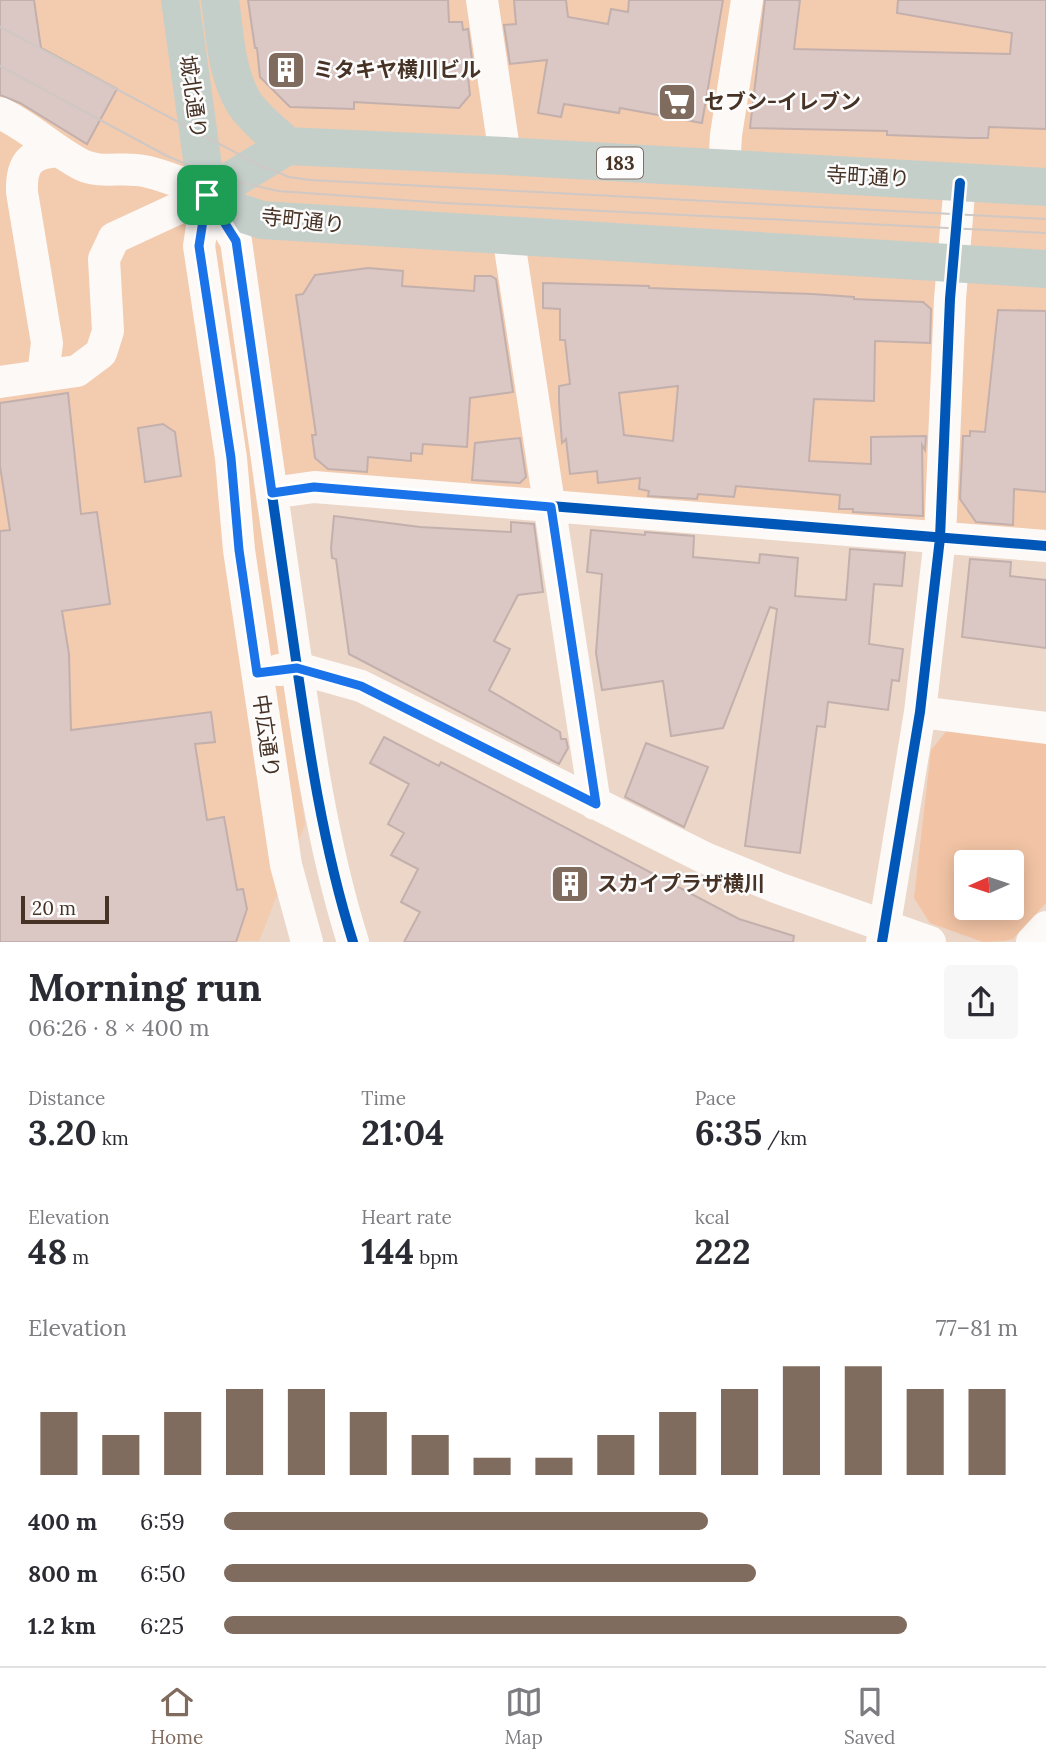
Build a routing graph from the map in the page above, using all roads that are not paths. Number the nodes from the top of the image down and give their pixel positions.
1 (180, 0) edge
2 (220, 0) edge
3 (482, 0) edge
4 (747, 0) edge
5 (0, 113) edge
6 (287, 146) junction
7 (59, 151) junction
8 (505, 156) junction
9 (724, 169) junction
10 (960, 183) junction
11 (1046, 187) edge
12 (207, 195) junction
13 (508, 235) junction
14 (952, 264) junction
15 (1046, 269) edge
16 (43, 375) junction
17 (0, 382) edge
18 (272, 493) junction
19 (551, 507) junction
20 (940, 538) junction
21 (1046, 546) edge
22 (297, 668) junction
23 (257, 673) junction
24 (920, 712) junction
25 (1046, 728) edge
26 (596, 804) junction
27 (1046, 927) edge
28 (884, 934) edge
29 (299, 939) edge
30 (353, 942) edge
31 (930, 942) edge
32 (1032, 942) edge

1 - 12 highway, 城北通り
2 - 6 highway
3 - 8 street
4 - 9 street
5 - 7 street
6 - 8 highway, 寺町通り / 183
6 - 12 highway
7 - 12 street
7 - 16 street
8 - 9 highway, 寺町通り / 183
9 - 10 highway, 寺町通り / 183
10 - 11 highway, 寺町通り / 183
10 - 14 street
12 - 13 highway, 寺町通り
12 - 16 street
12 - 18 street
12 - 23 street, 中広通り
13 - 14 highway, 寺町通り
13 - 19 street
14 - 15 highway, 寺町通り
14 - 20 street
16 - 17 street
18 - 19 street
18 - 22 street
19 - 20 street
19 - 26 street
20 - 21 street
20 - 24 street
22 - 23 street
22 - 26 street
22 - 30 street
23 - 29 street, 中広通り
24 - 25 street
24 - 28 street
26 - 28 street
27 - 32 street
28 - 31 street

